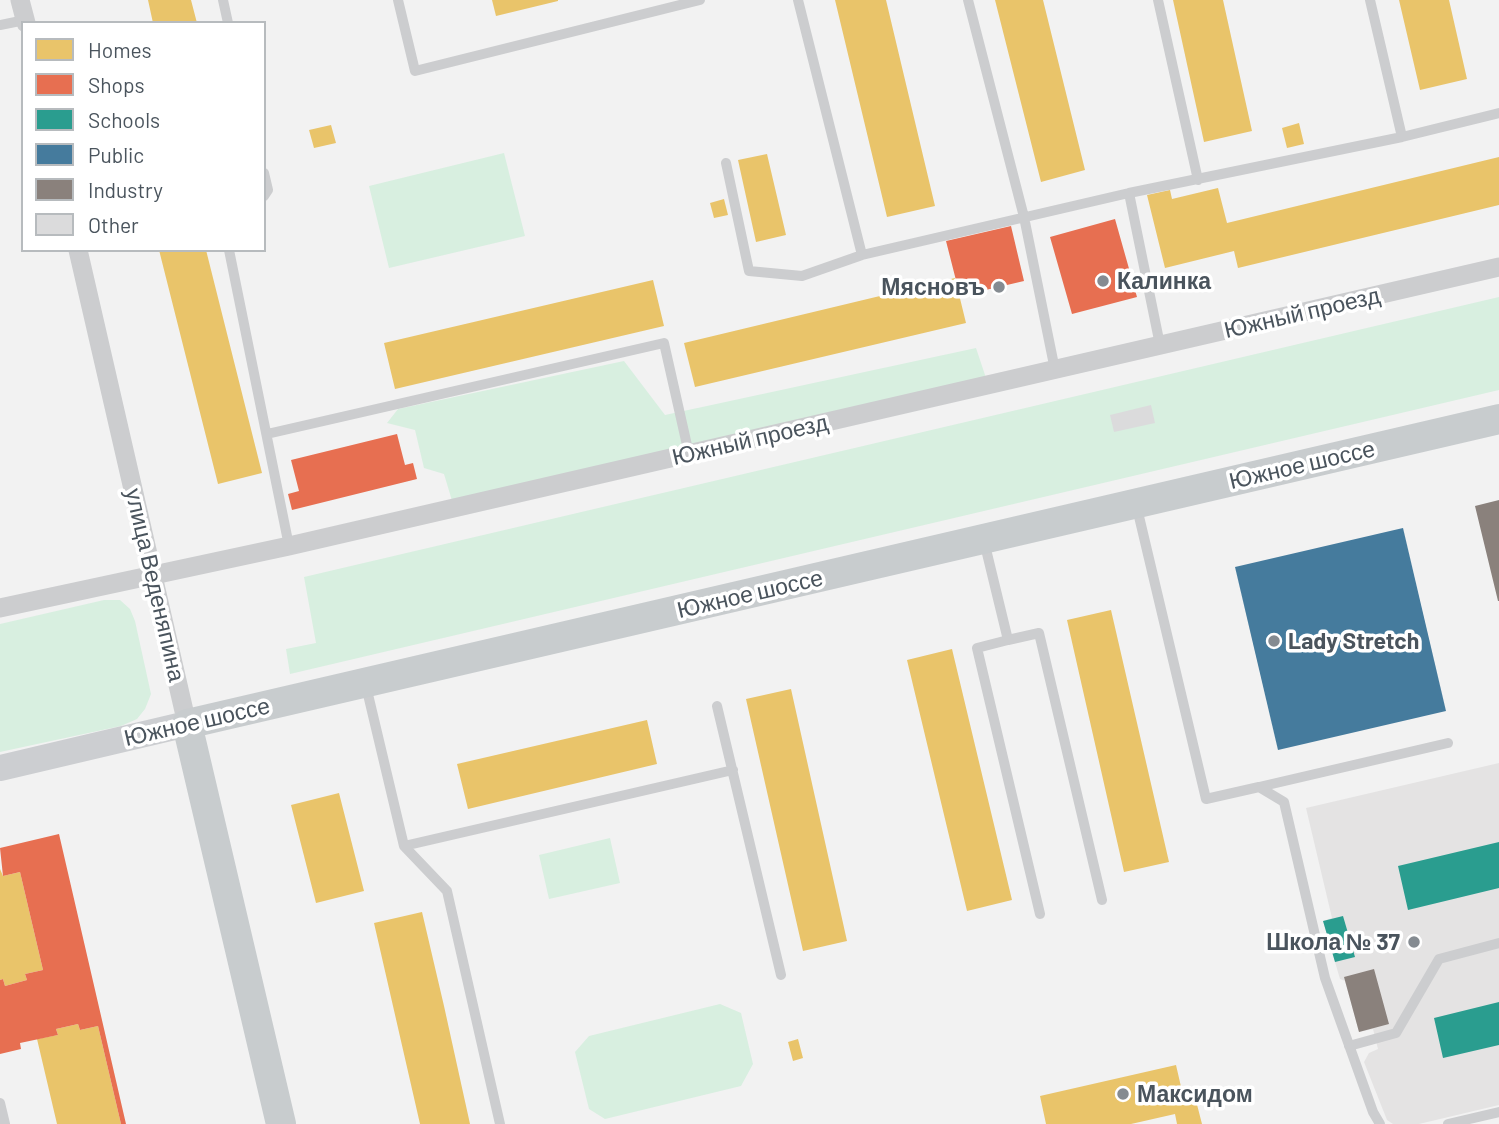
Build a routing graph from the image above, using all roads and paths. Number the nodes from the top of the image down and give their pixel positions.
1 (20, 0) edge
2 (223, 0) edge
3 (398, 0) edge
4 (700, 0) edge
5 (798, 0) edge
6 (968, 0) edge
7 (1157, 0) edge
8 (1370, 0) edge
9 (25, 21) edge
10 (228, 21) edge
11 (21, 22) edge
12 (0, 25) edge
13 (1499, 113) edge
14 (1402, 136) junction
15 (726, 163) dead end
16 (1198, 180) junction
17 (1129, 193) junction
18 (1024, 217) junction
19 (78, 252) edge
20 (229, 252) edge
21 (862, 255) junction
22 (1499, 267) edge
23 (1160, 345) junction
24 (1055, 370) junction
25 (1499, 419) edge
26 (267, 434) junction
27 (689, 454) junction
28 (1136, 504) junction
29 (984, 540) junction
30 (289, 546) junction
31 (152, 573) junction
32 (0, 608) edge
33 (1008, 640) junction
34 (365, 682) junction
35 (717, 706) dead end
36 (187, 724) junction
37 (1448, 744) dead end
38 (0, 768) edge
39 (733, 770) junction
40 (1259, 787) junction
41 (404, 846) junction
42 (1102, 900) dead end
43 (1040, 915) dead end
44 (1499, 943) edge
45 (781, 975) dead end
46 (1349, 1046) junction
47 (0, 1103) edge
48 (1499, 1112) edge
49 (5, 1124) edge
50 (281, 1124) edge
51 (500, 1124) edge
52 (1380, 1124) edge
53 (1448, 1124) edge

1 - 9 street
2 - 10 lane
3 - 4 lane
5 - 21 lane
6 - 18 lane
7 - 16 lane
8 - 14 lane
11 - 12 lane
13 - 14 lane
14 - 16 lane
15 - 21 lane
16 - 17 lane
17 - 18 lane
17 - 23 lane
18 - 21 lane
18 - 24 lane
19 - 31 street, улица Веденяпина
20 - 26 lane
22 - 23 street, Южный проезд
23 - 24 street, Южный проезд
24 - 27 street, Южный проезд
25 - 28 main road, Южное шоссе
26 - 27 lane
26 - 30 lane
27 - 30 street, Южный проезд
28 - 29 main road, Южное шоссе
28 - 40 lane
29 - 33 lane
29 - 34 main road, Южное шоссе
30 - 31 street, Южный проезд
31 - 32 street, Южный проезд
31 - 36 street, улица Веденяпина
33 - 42 lane
33 - 43 lane
34 - 36 main road, Южное шоссе
34 - 41 lane
35 - 39 lane
36 - 38 street, Южное шоссе
36 - 50 main road, улица Веденяпина
37 - 40 lane
39 - 41 lane
39 - 45 lane
40 - 46 lane
41 - 51 lane
44 - 46 lane
46 - 52 lane
47 - 49 lane
48 - 53 lane

